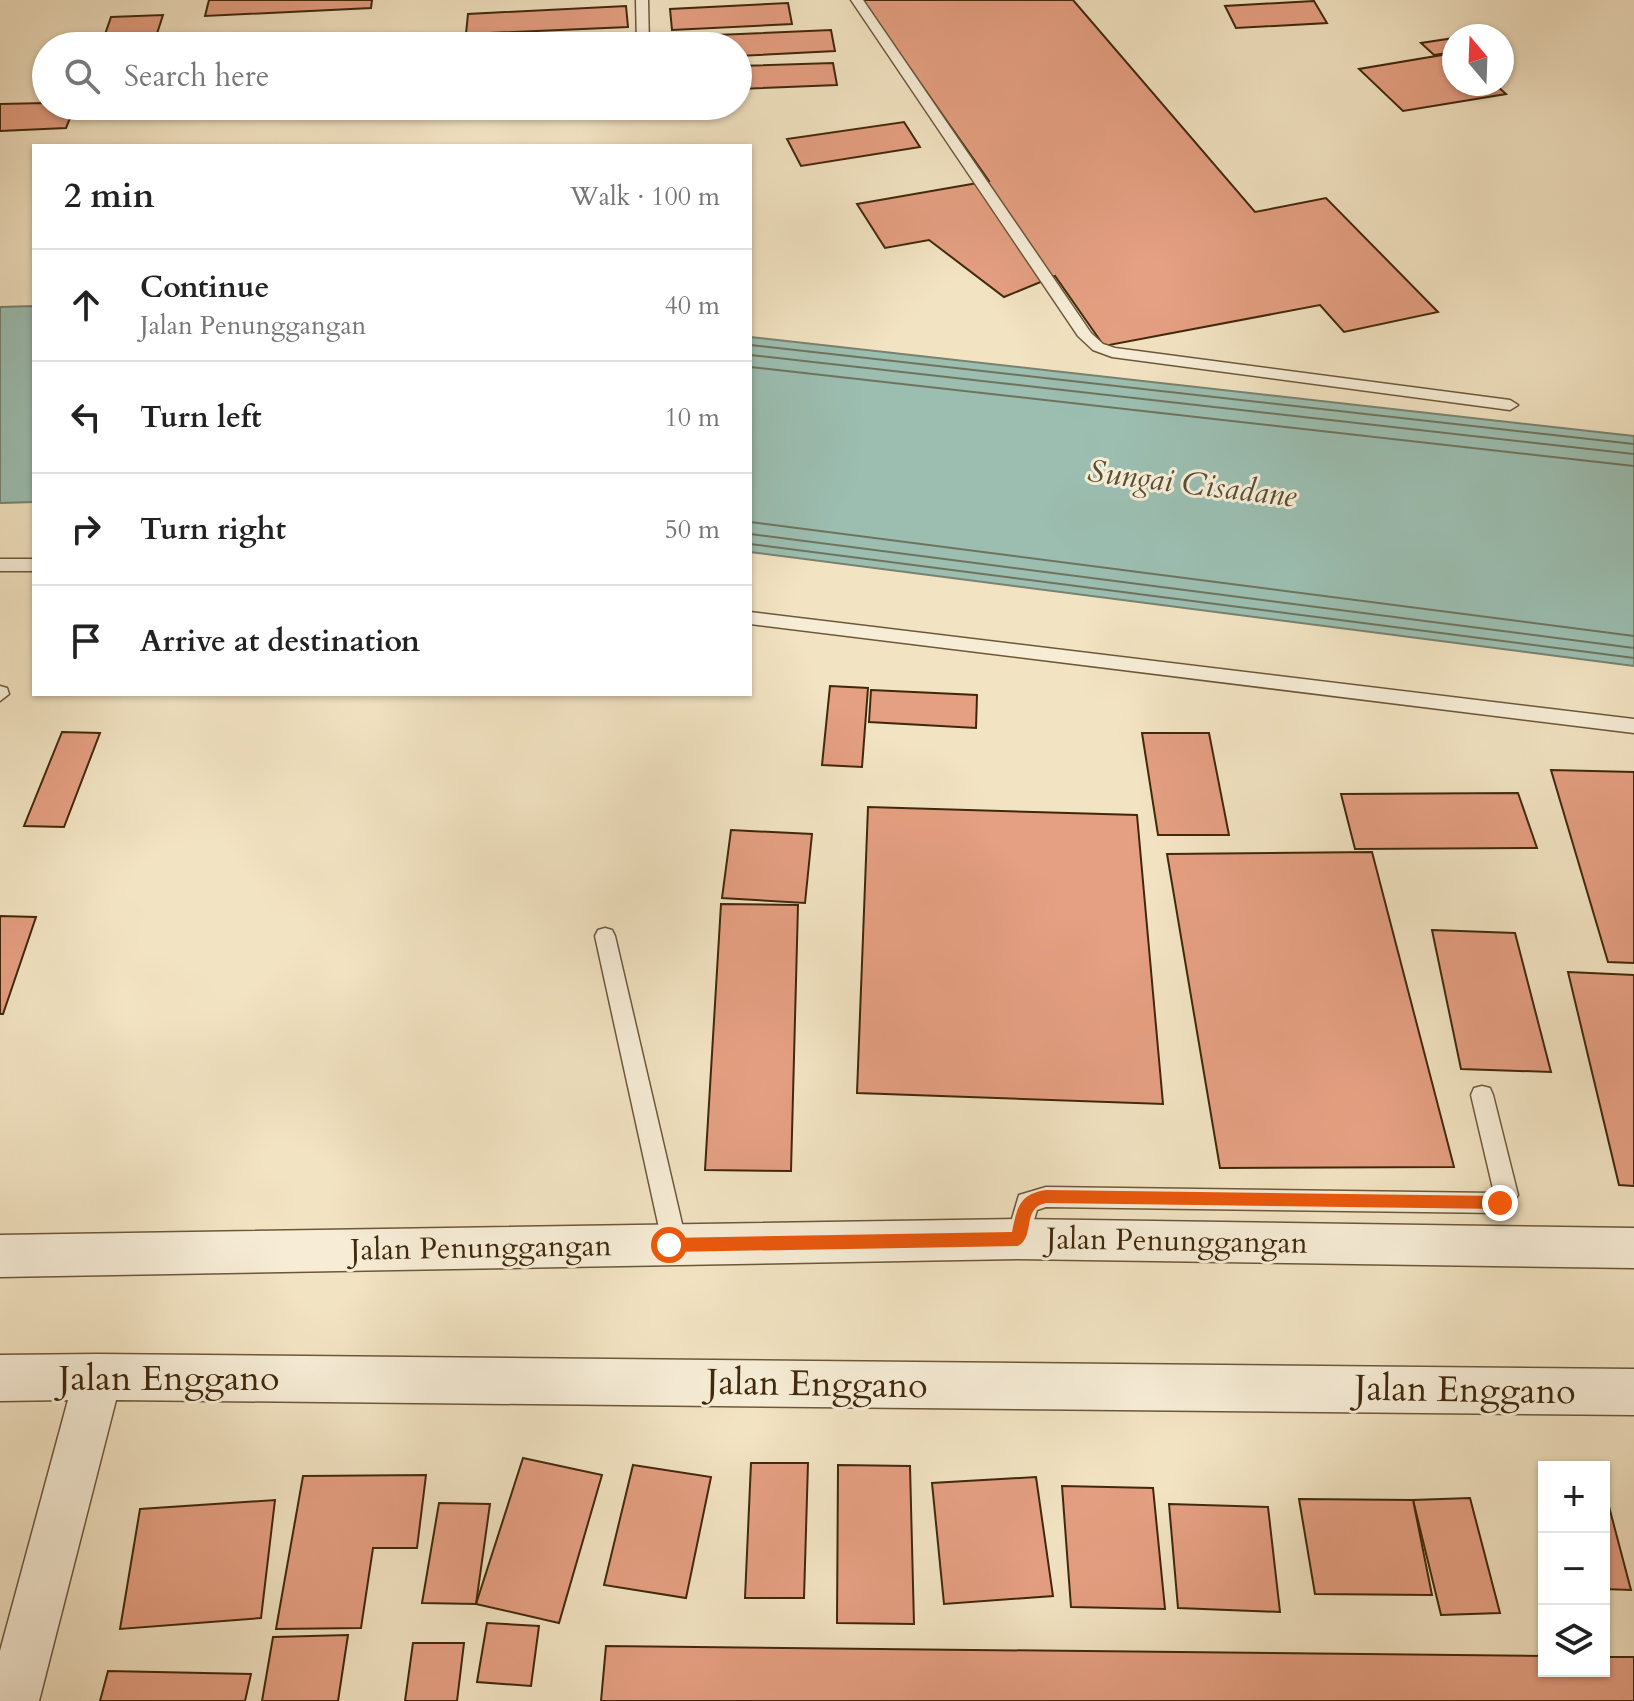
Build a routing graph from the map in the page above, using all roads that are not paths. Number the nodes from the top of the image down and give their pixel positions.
1 (642, 0) edge
2 (857, 0) edge
3 (643, 32) edge
4 (1510, 405) dead end
5 (0, 565) edge
6 (32, 565) edge
7 (752, 618) edge
8 (1634, 726) edge
9 (605, 936) dead end
10 (1482, 1095) dead end
11 (1018, 1239) junction
12 (669, 1245) junction
13 (1634, 1248) edge
14 (0, 1256) edge
15 (98, 1377) junction
16 (0, 1378) edge
17 (1634, 1392) edge
18 (13, 1701) edge

1 - 3 lane
2 - 4 lane
5 - 6 lane
7 - 8 lane
9 - 12 lane
10 - 11 lane
11 - 12 street, Jalan Penunggangan
11 - 13 street, Jalan Penunggangan
12 - 14 street, Jalan Penunggangan
15 - 16 street, Jalan Enggano
15 - 17 street, Jalan Enggano
15 - 18 street

